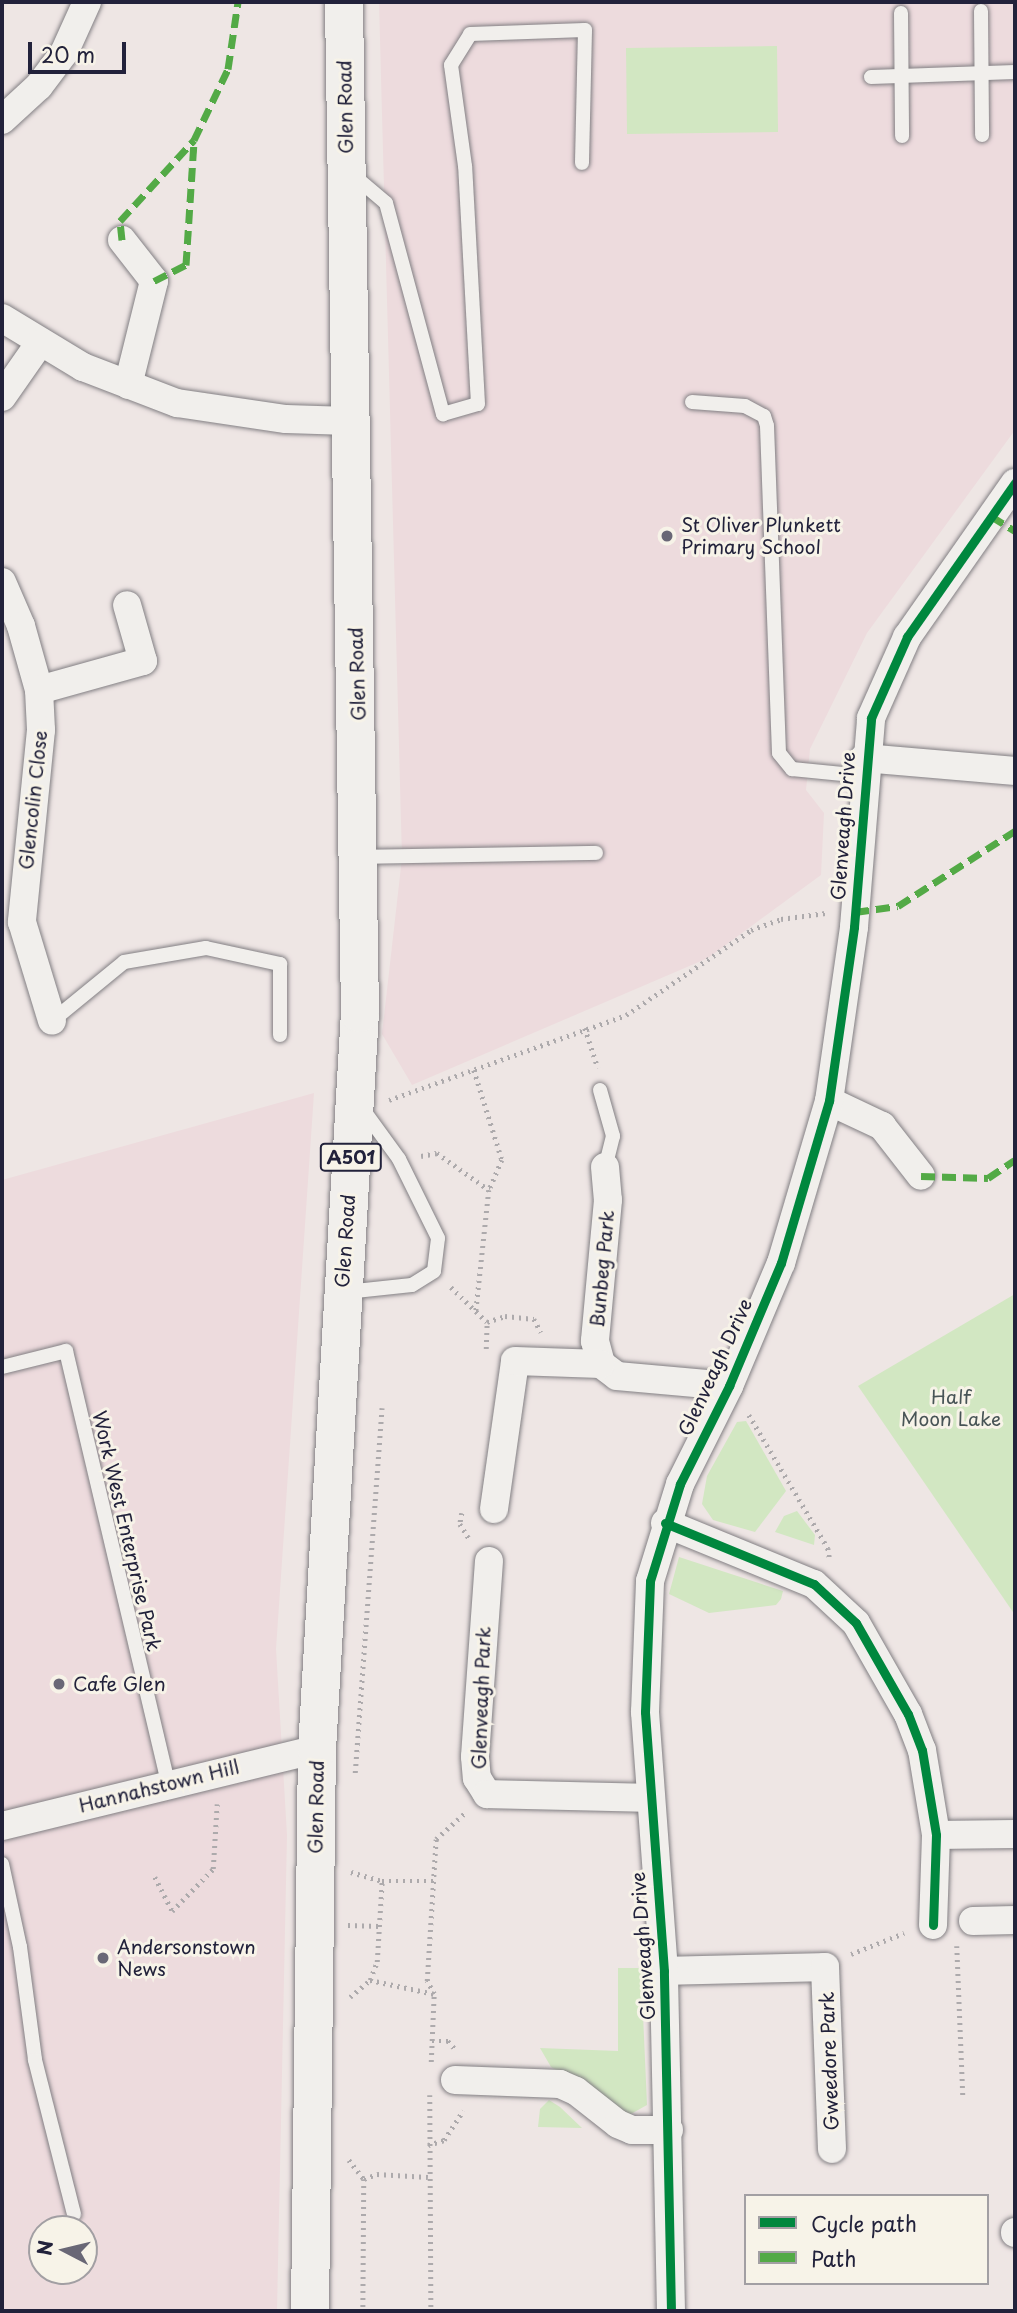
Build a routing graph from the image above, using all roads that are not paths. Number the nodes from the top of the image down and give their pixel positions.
1 (87, 2) edge
2 (344, 2) edge
3 (981, 12) dead end
4 (901, 13) dead end
5 (1015, 72) edge
6 (982, 73) junction
7 (901, 75) junction
8 (871, 76) dead end
9 (2, 120) edge
10 (982, 135) dead end
11 (902, 136) dead end
12 (582, 163) dead end
13 (346, 170) junction
14 (122, 240) dead end
15 (2, 318) edge
16 (39, 344) junction
17 (128, 385) junction
18 (2, 397) edge
19 (692, 402) dead end
20 (349, 421) junction
21 (1015, 483) edge
22 (2, 582) edge
23 (127, 605) dead end
24 (39, 690) junction
25 (864, 767) junction
26 (1015, 771) edge
27 (596, 853) dead end
28 (361, 857) junction
29 (52, 1021) joint
30 (280, 1035) dead end
31 (600, 1090) road end
32 (828, 1101) junction
33 (359, 1104) junction
34 (605, 1167) joint
35 (920, 1176) dead end
36 (342, 1293) junction
37 (601, 1364) junction
38 (2, 1367) edge
39 (726, 1391) junction
40 (494, 1509) dead end
41 (665, 1523) junction
42 (489, 1560) dead end
43 (317, 1749) junction
44 (168, 1784) junction
45 (651, 1798) junction
46 (2, 1826) edge
47 (936, 1835) junction
48 (1015, 1835) edge
49 (2, 1864) edge
50 (1015, 1920) edge
51 (973, 1921) road end
52 (933, 1924) road end
53 (664, 1971) junction
54 (443, 2073) road end
55 (669, 2130) junction
56 (832, 2149) dead end
57 (74, 2214) dead end
58 (310, 2311) edge
59 (671, 2311) edge

1 - 9 street
2 - 13 main road, Glen Road / A501
3 - 6 lane
4 - 7 lane
5 - 6 lane
6 - 7 lane
6 - 10 lane
7 - 8 lane
7 - 11 lane
12 - 13 lane
13 - 20 main road, Glen Road / A501
14 - 17 street
15 - 16 street
16 - 17 street
16 - 18 street
17 - 20 street
19 - 25 lane
20 - 28 main road, Glen Road / A501
21 - 25 street, Glenveagh Drive
22 - 24 street, Glencolin Close
23 - 24 street
24 - 29 street, Glencolin Close
25 - 26 street
25 - 32 street, Glenveagh Drive
27 - 28 lane
28 - 33 main road, Glen Road / A501
29 - 30 lane
31 - 34 lane
32 - 35 street
32 - 39 street, Glenveagh Drive
33 - 36 main road, Glen Road / A501
33 - 36 lane
34 - 37 street, Bunbeg Park
36 - 43 main road, Glen Road / A501
37 - 39 street
37 - 40 street
38 - 44 lane, Work West Enterprise Park
39 - 41 street, Glenveagh Drive
41 - 45 street, Glenveagh Drive
41 - 47 street
42 - 45 street, Glenveagh Park
43 - 44 street, Hannahstown Hill
43 - 58 main road, Glen Road / A501
44 - 46 street, Hannahstown Hill
45 - 53 street, Glenveagh Drive
47 - 48 street
47 - 52 street
49 - 57 lane
50 - 51 street
53 - 55 street, Glenveagh Drive
53 - 56 street, Gweedore Park
54 - 55 street
55 - 59 street, Glenveagh Drive

